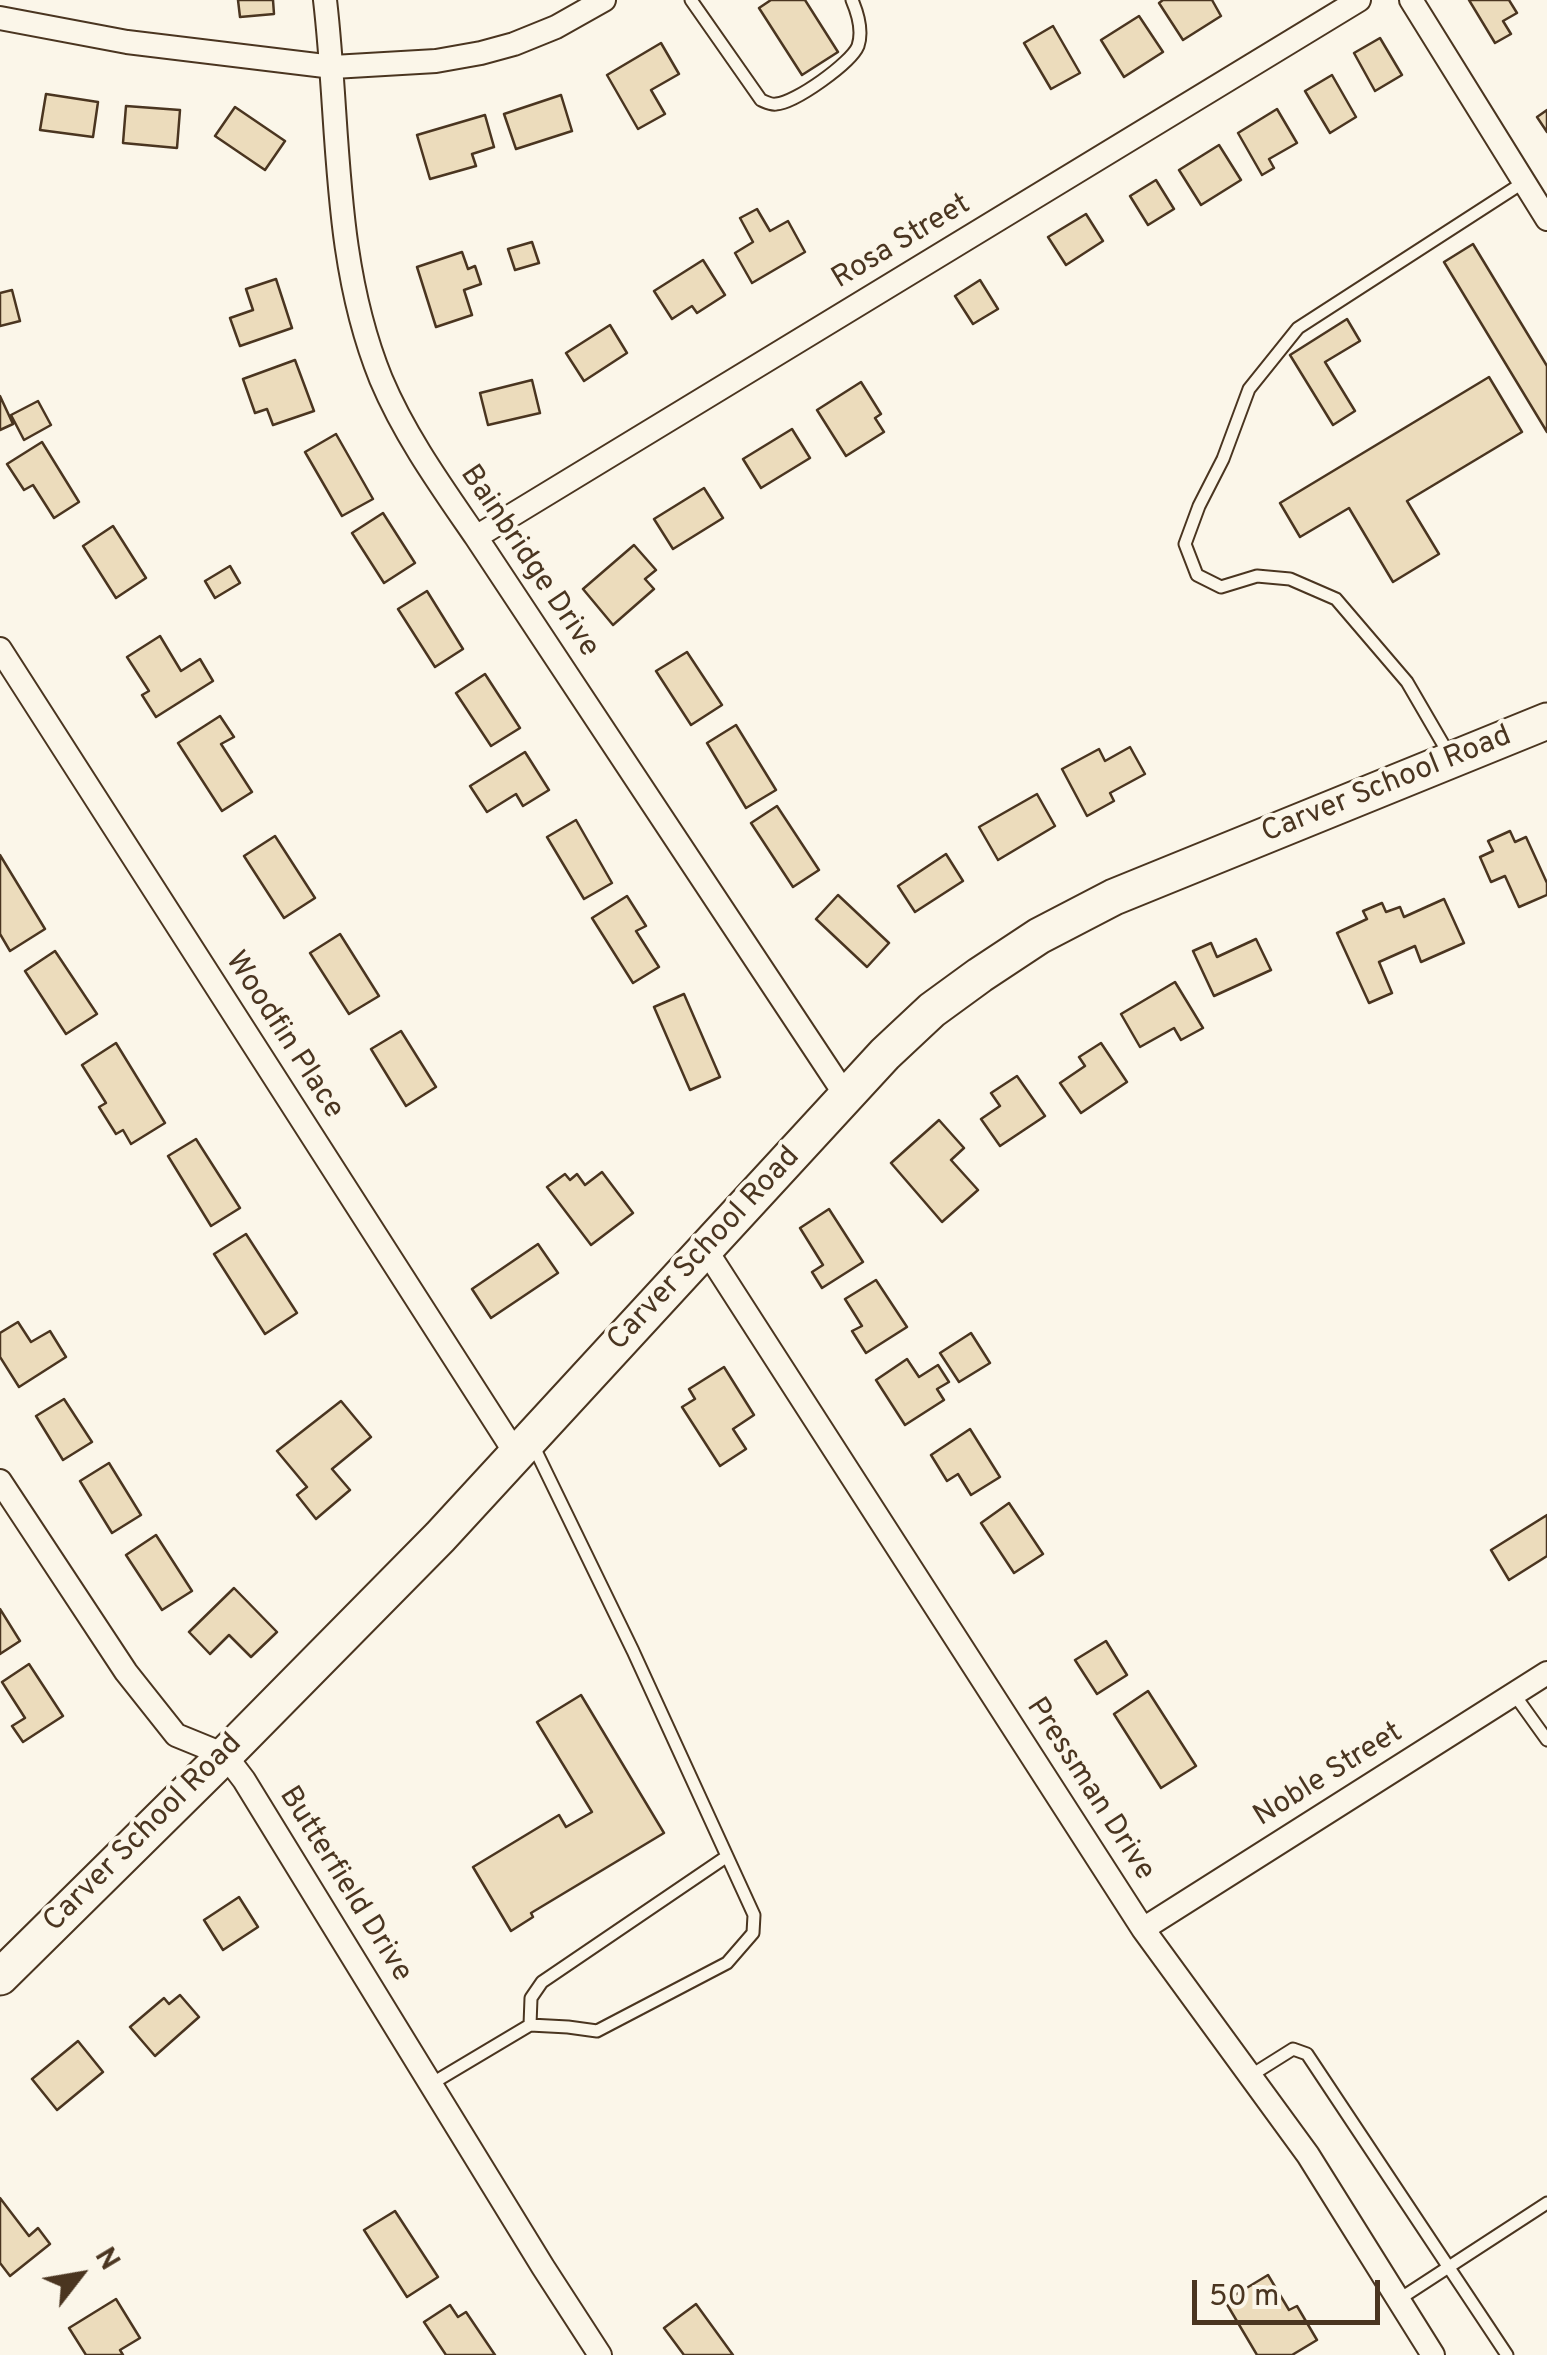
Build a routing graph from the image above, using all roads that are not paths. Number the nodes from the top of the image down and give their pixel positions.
1 (325, 0) edge
2 (604, 0) edge
3 (691, 0) edge
4 (852, 0) edge
5 (1360, 0) edge
6 (1411, 0) edge
7 (0, 18) edge
8 (333, 68) junction
9 (1524, 182) junction
10 (1547, 219) edge
11 (476, 536) junction
12 (0, 650) edge
13 (1547, 721) edge
14 (1452, 759) junction
15 (846, 1096) junction
16 (706, 1250) junction
17 (523, 1446) junction
18 (0, 1481) edge
19 (1547, 1673) edge
20 (1514, 1694) junction
21 (1547, 1740) edge
22 (225, 1755) junction
23 (726, 1856) junction
24 (1144, 1929) junction
25 (0, 1977) edge
26 (530, 2025) junction
27 (1250, 2076) junction
28 (431, 2084) junction
29 (1547, 2203) edge
30 (1448, 2267) junction
31 (1398, 2300) junction
32 (600, 2355) edge
33 (1432, 2355) edge
34 (1507, 2355) edge

1 - 8 street, Bainbridge Drive
2 - 8 street
3 - 4 lane
5 - 11 street, Rosa Street
6 - 9 street
7 - 8 street
8 - 11 street, Bainbridge Drive
9 - 10 street
9 - 14 lane
11 - 15 street, Bainbridge Drive
12 - 17 street, Woodfin Place
13 - 14 main road, Carver School Road
14 - 15 main road, Carver School Road
15 - 16 main road, Carver School Road
16 - 17 main road, Carver School Road
16 - 24 street, Pressman Drive
17 - 22 main road, Carver School Road
17 - 23 lane
18 - 22 street
19 - 20 street, Noble Street
20 - 21 lane
20 - 24 street, Noble Street
22 - 25 main road, Carver School Road
22 - 28 street, Butterfield Drive
23 - 26 lane
23 - 26 lane
24 - 27 street, Pressman Drive
26 - 28 lane
27 - 30 lane
27 - 31 street, Pressman Drive
28 - 32 street, Butterfield Drive
29 - 30 lane
30 - 31 lane
30 - 34 lane
31 - 33 street, Pressman Drive

